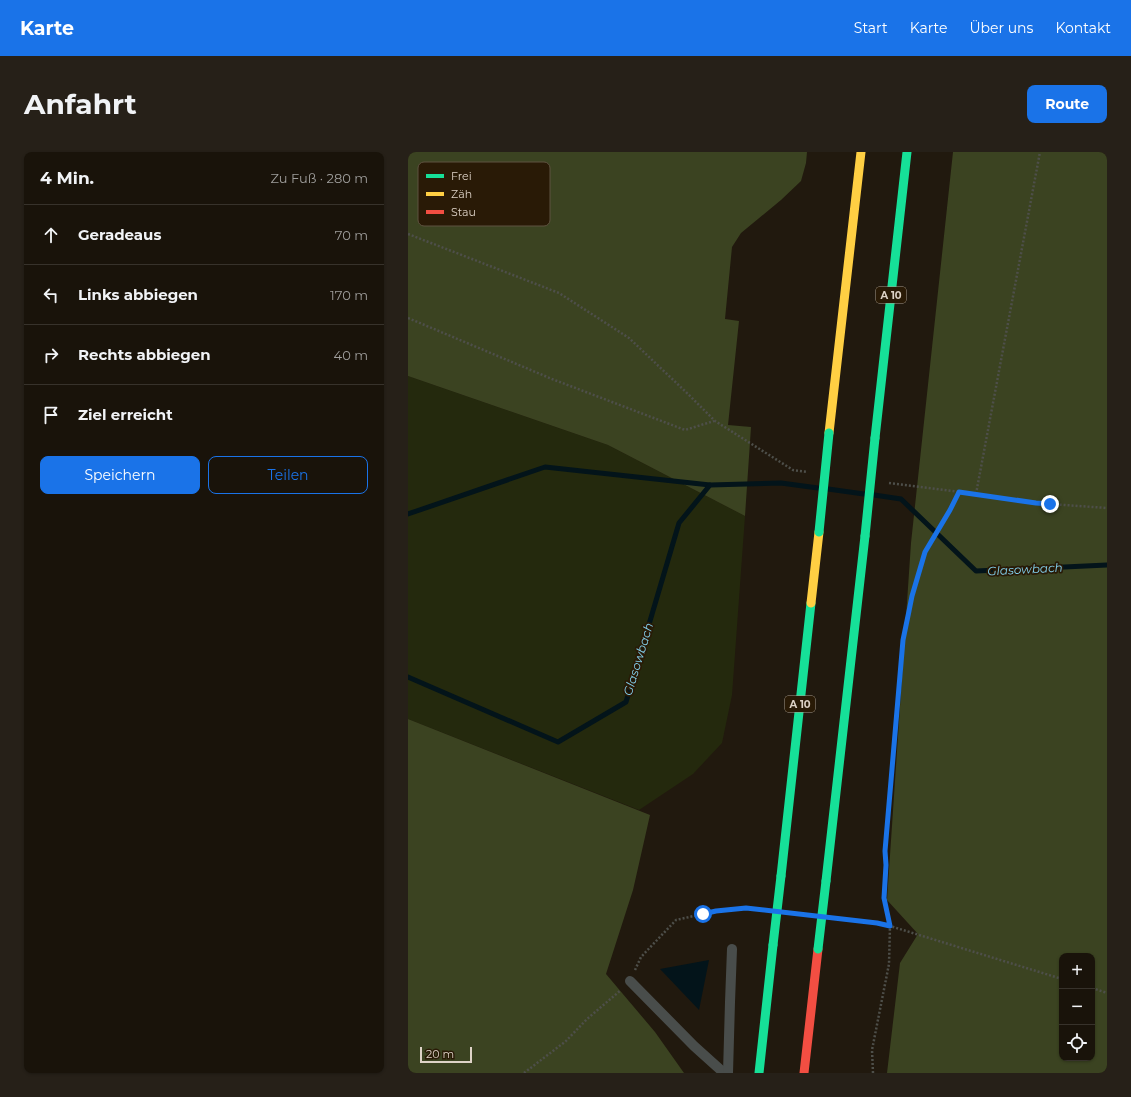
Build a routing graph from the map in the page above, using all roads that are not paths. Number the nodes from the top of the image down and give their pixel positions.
1 (861, 152) edge
2 (907, 152) edge
3 (732, 949) dead end
4 (630, 981) road end
5 (724, 1073) edge
6 (728, 1073) edge
7 (759, 1073) edge
8 (804, 1073) edge

1 - 7 highway, A 10, bridge
2 - 8 highway, A 10, bridge
3 - 6 lane
4 - 5 lane

